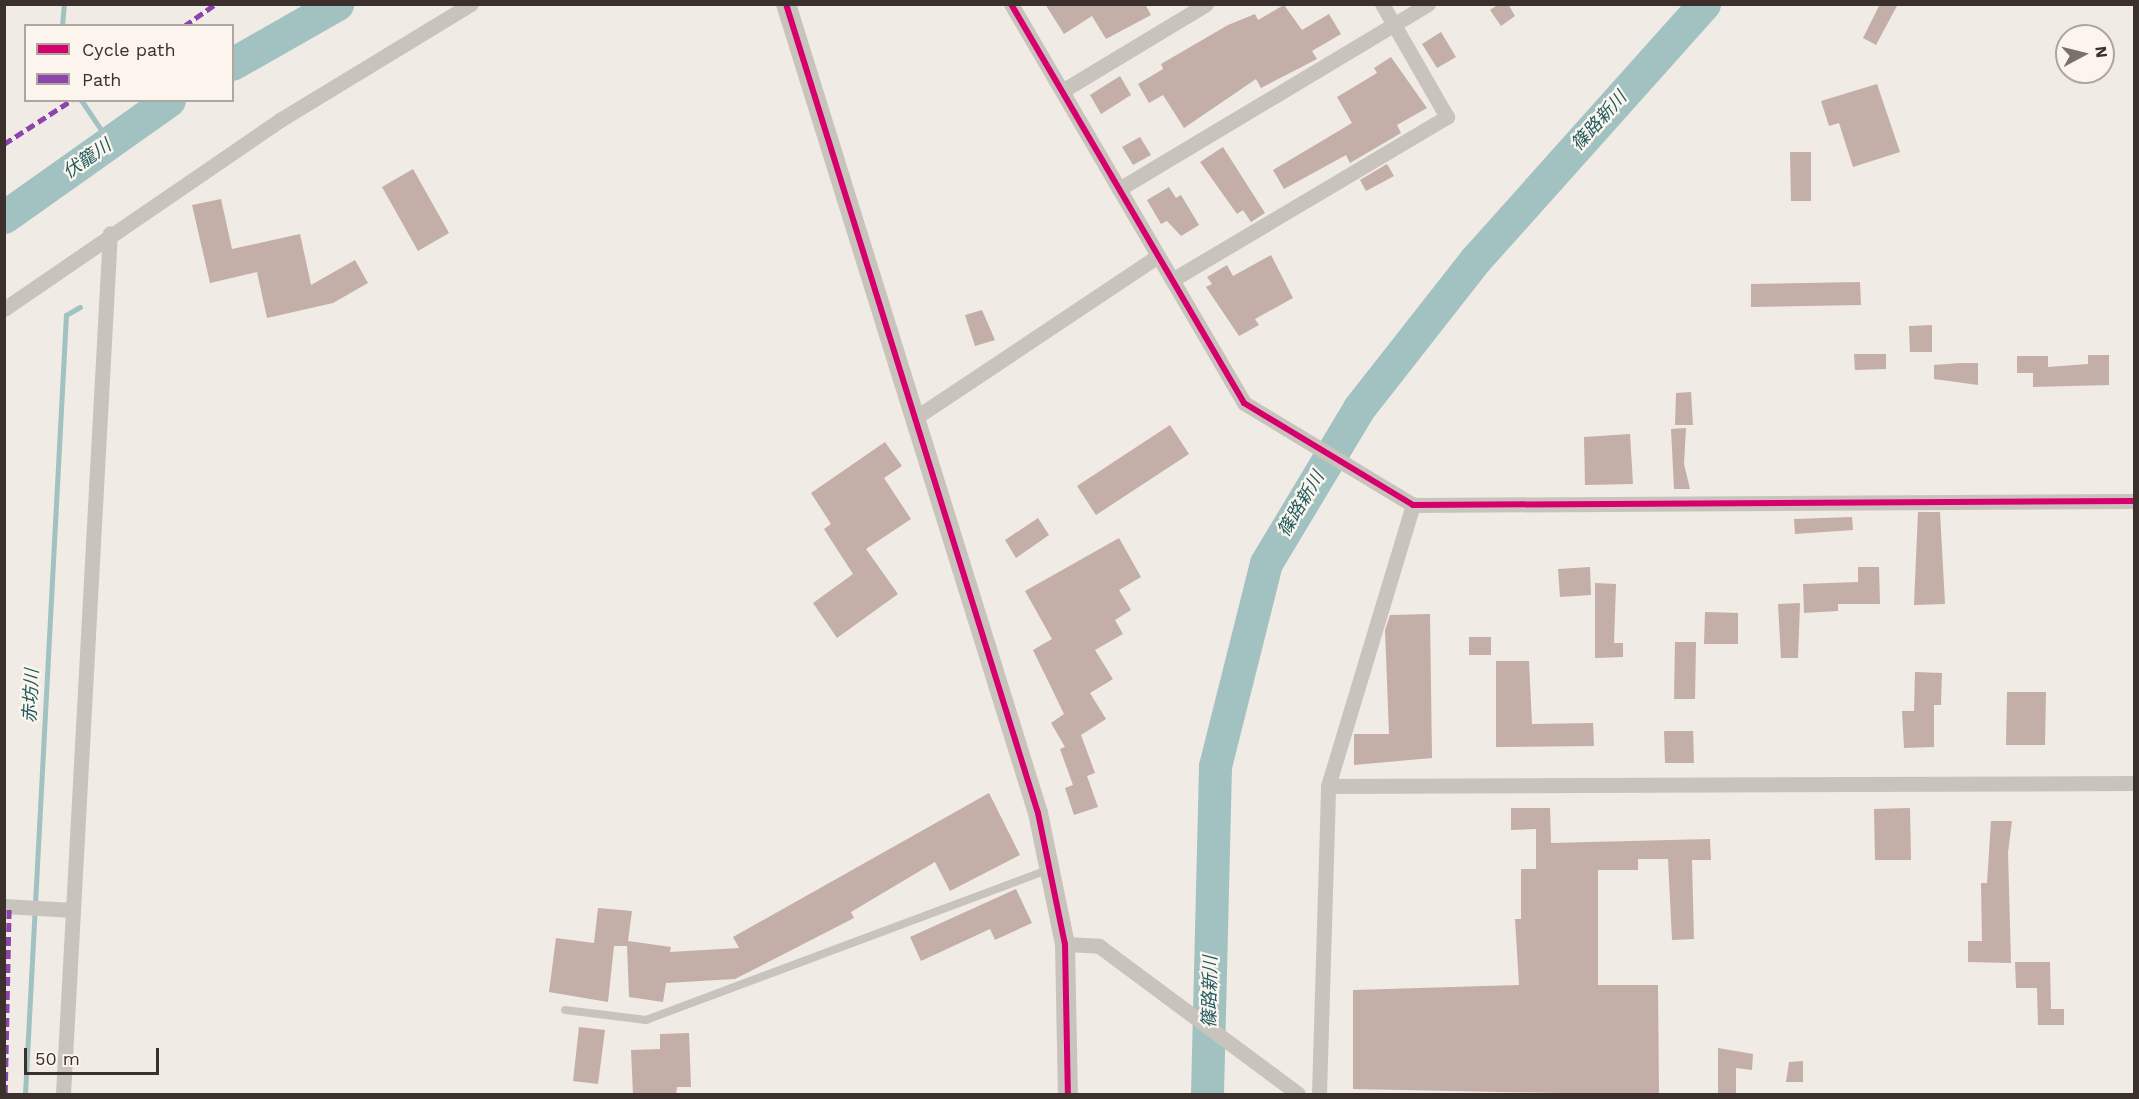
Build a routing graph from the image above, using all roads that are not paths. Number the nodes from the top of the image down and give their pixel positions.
1 (471, 4) edge
2 (786, 4) edge
3 (1011, 4) edge
4 (1206, 4) edge
5 (1382, 4) edge
6 (1428, 4) edge
7 (1394, 24) junction
8 (1062, 91) junction
9 (1119, 189) junction
10 (110, 233) junction
11 (1158, 256) junction
12 (1172, 280) junction
13 (4, 309) edge
14 (915, 418) junction
15 (2134, 501) edge
16 (1413, 505) junction
17 (2134, 783) edge
18 (1328, 786) junction
19 (1052, 869) junction
20 (4, 906) edge
21 (73, 910) junction
22 (1065, 944) junction
23 (565, 1010) dead end
24 (63, 1095) edge
25 (1068, 1095) edge
26 (1298, 1095) edge
27 (1320, 1095) edge

1 - 10 street
2 - 14 street
3 - 8 street
4 - 8 street
5 - 7 street
6 - 7 street
7 - 9 street
7 - 12 street
8 - 9 street
9 - 11 street
10 - 13 street
10 - 21 street
11 - 12 street
11 - 14 street
12 - 16 street
14 - 19 street
15 - 16 street
16 - 18 street
17 - 18 street
18 - 27 street
19 - 22 street
19 - 23 lane
20 - 21 street
21 - 24 street
22 - 25 street
22 - 26 street

